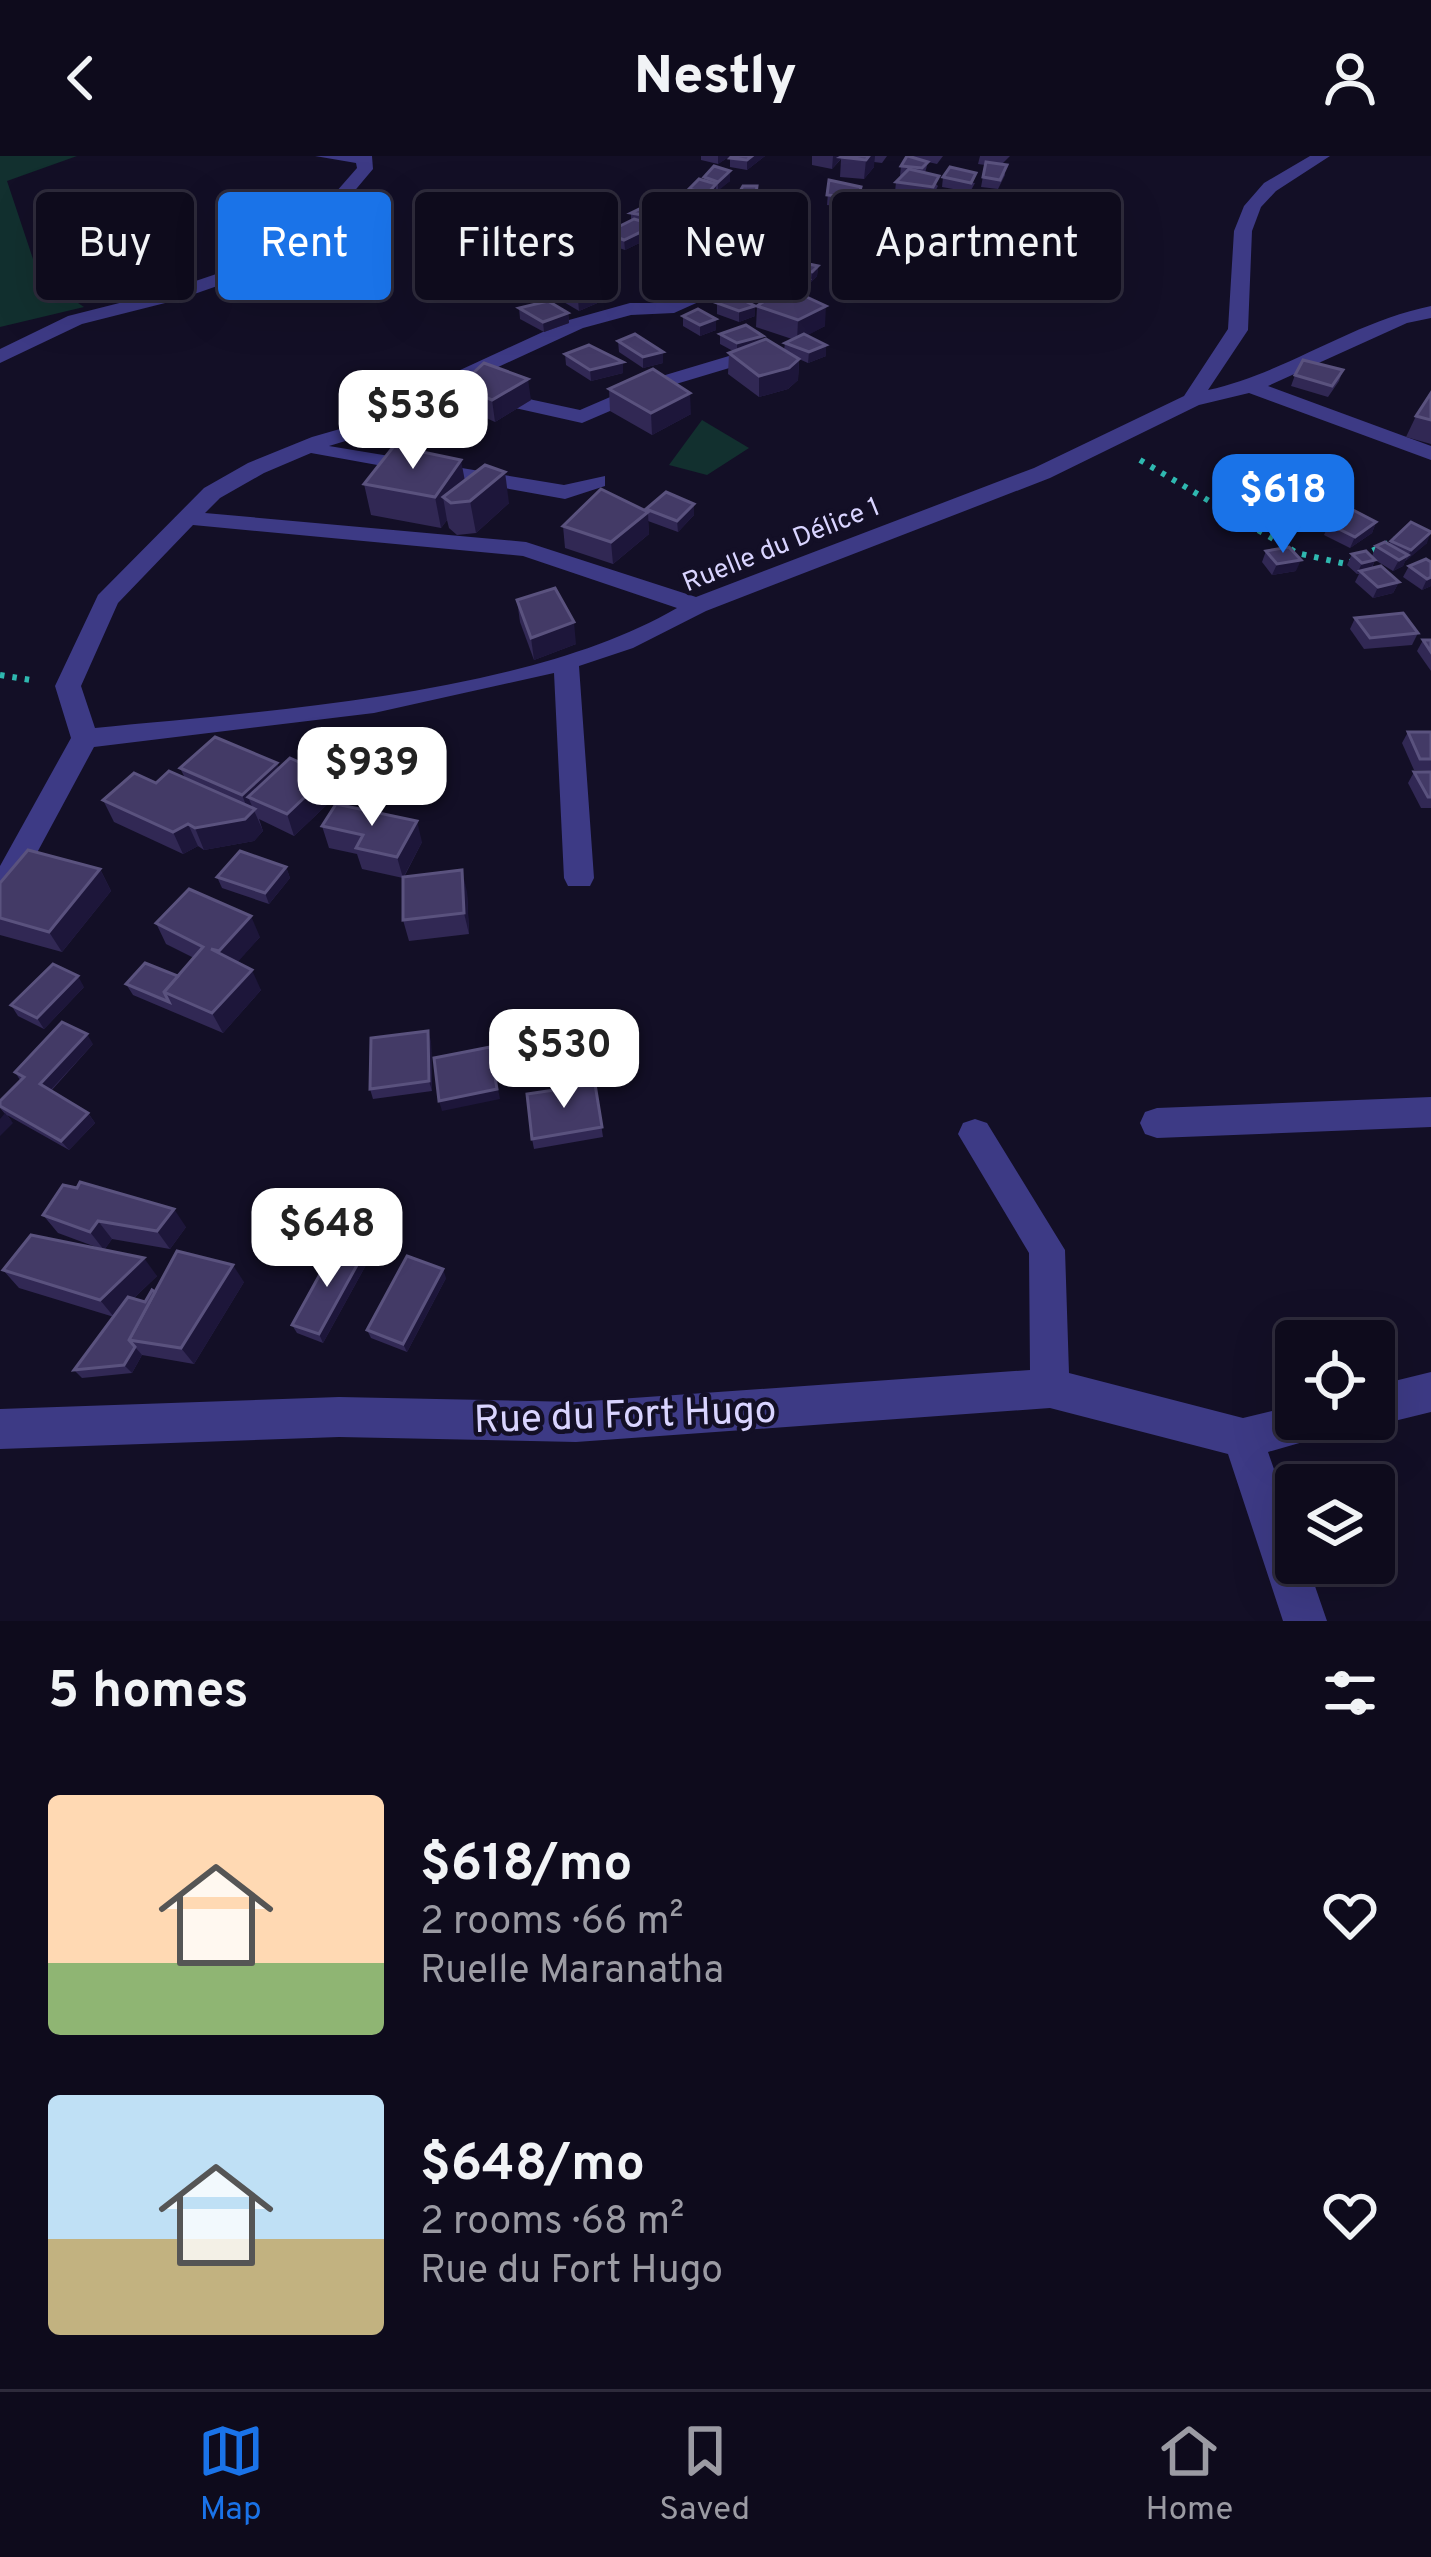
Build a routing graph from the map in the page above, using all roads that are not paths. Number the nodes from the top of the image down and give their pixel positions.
1 (323, 156) edge
2 (1322, 156) edge
3 (364, 157) edge
4 (688, 300) edge
5 (1431, 311) edge
6 (749, 356) edge
7 (0, 357) edge
8 (1250, 387) junction
9 (1192, 400) junction
10 (434, 408) junction
11 (302, 449) junction
12 (1431, 453) edge
13 (597, 481) dead end
14 (187, 518) junction
15 (698, 607) junction
16 (566, 661) junction
17 (85, 738) junction
18 (579, 878) dead end
19 (0, 892) edge
20 (1431, 1112) edge
21 (1157, 1123) dead end
22 (975, 1134) dead end
23 (1050, 1388) junction
24 (1431, 1392) edge
25 (1395, 1401) edge
26 (0, 1429) edge
27 (1275, 1430) edge
28 (1243, 1438) junction
29 (1305, 1621) edge

1 - 3 street
2 - 9 street
3 - 7 street
4 - 10 street
5 - 8 street, Ruelle du Délice 1
6 - 10 street
8 - 9 street, Ruelle du Délice 1
8 - 12 street
9 - 15 street, Ruelle du Délice 1
10 - 11 street
11 - 13 street
11 - 14 street
14 - 15 street
14 - 17 street
15 - 16 street, Ruelle du Délice 1
16 - 17 street, Ruelle du Délice 1
16 - 18 street
17 - 19 street
20 - 21 street
22 - 23 street
23 - 26 street, Rue du Fort Hugo
23 - 28 street, Rue du Fort Hugo
24 - 25 street
27 - 28 street
28 - 29 street

